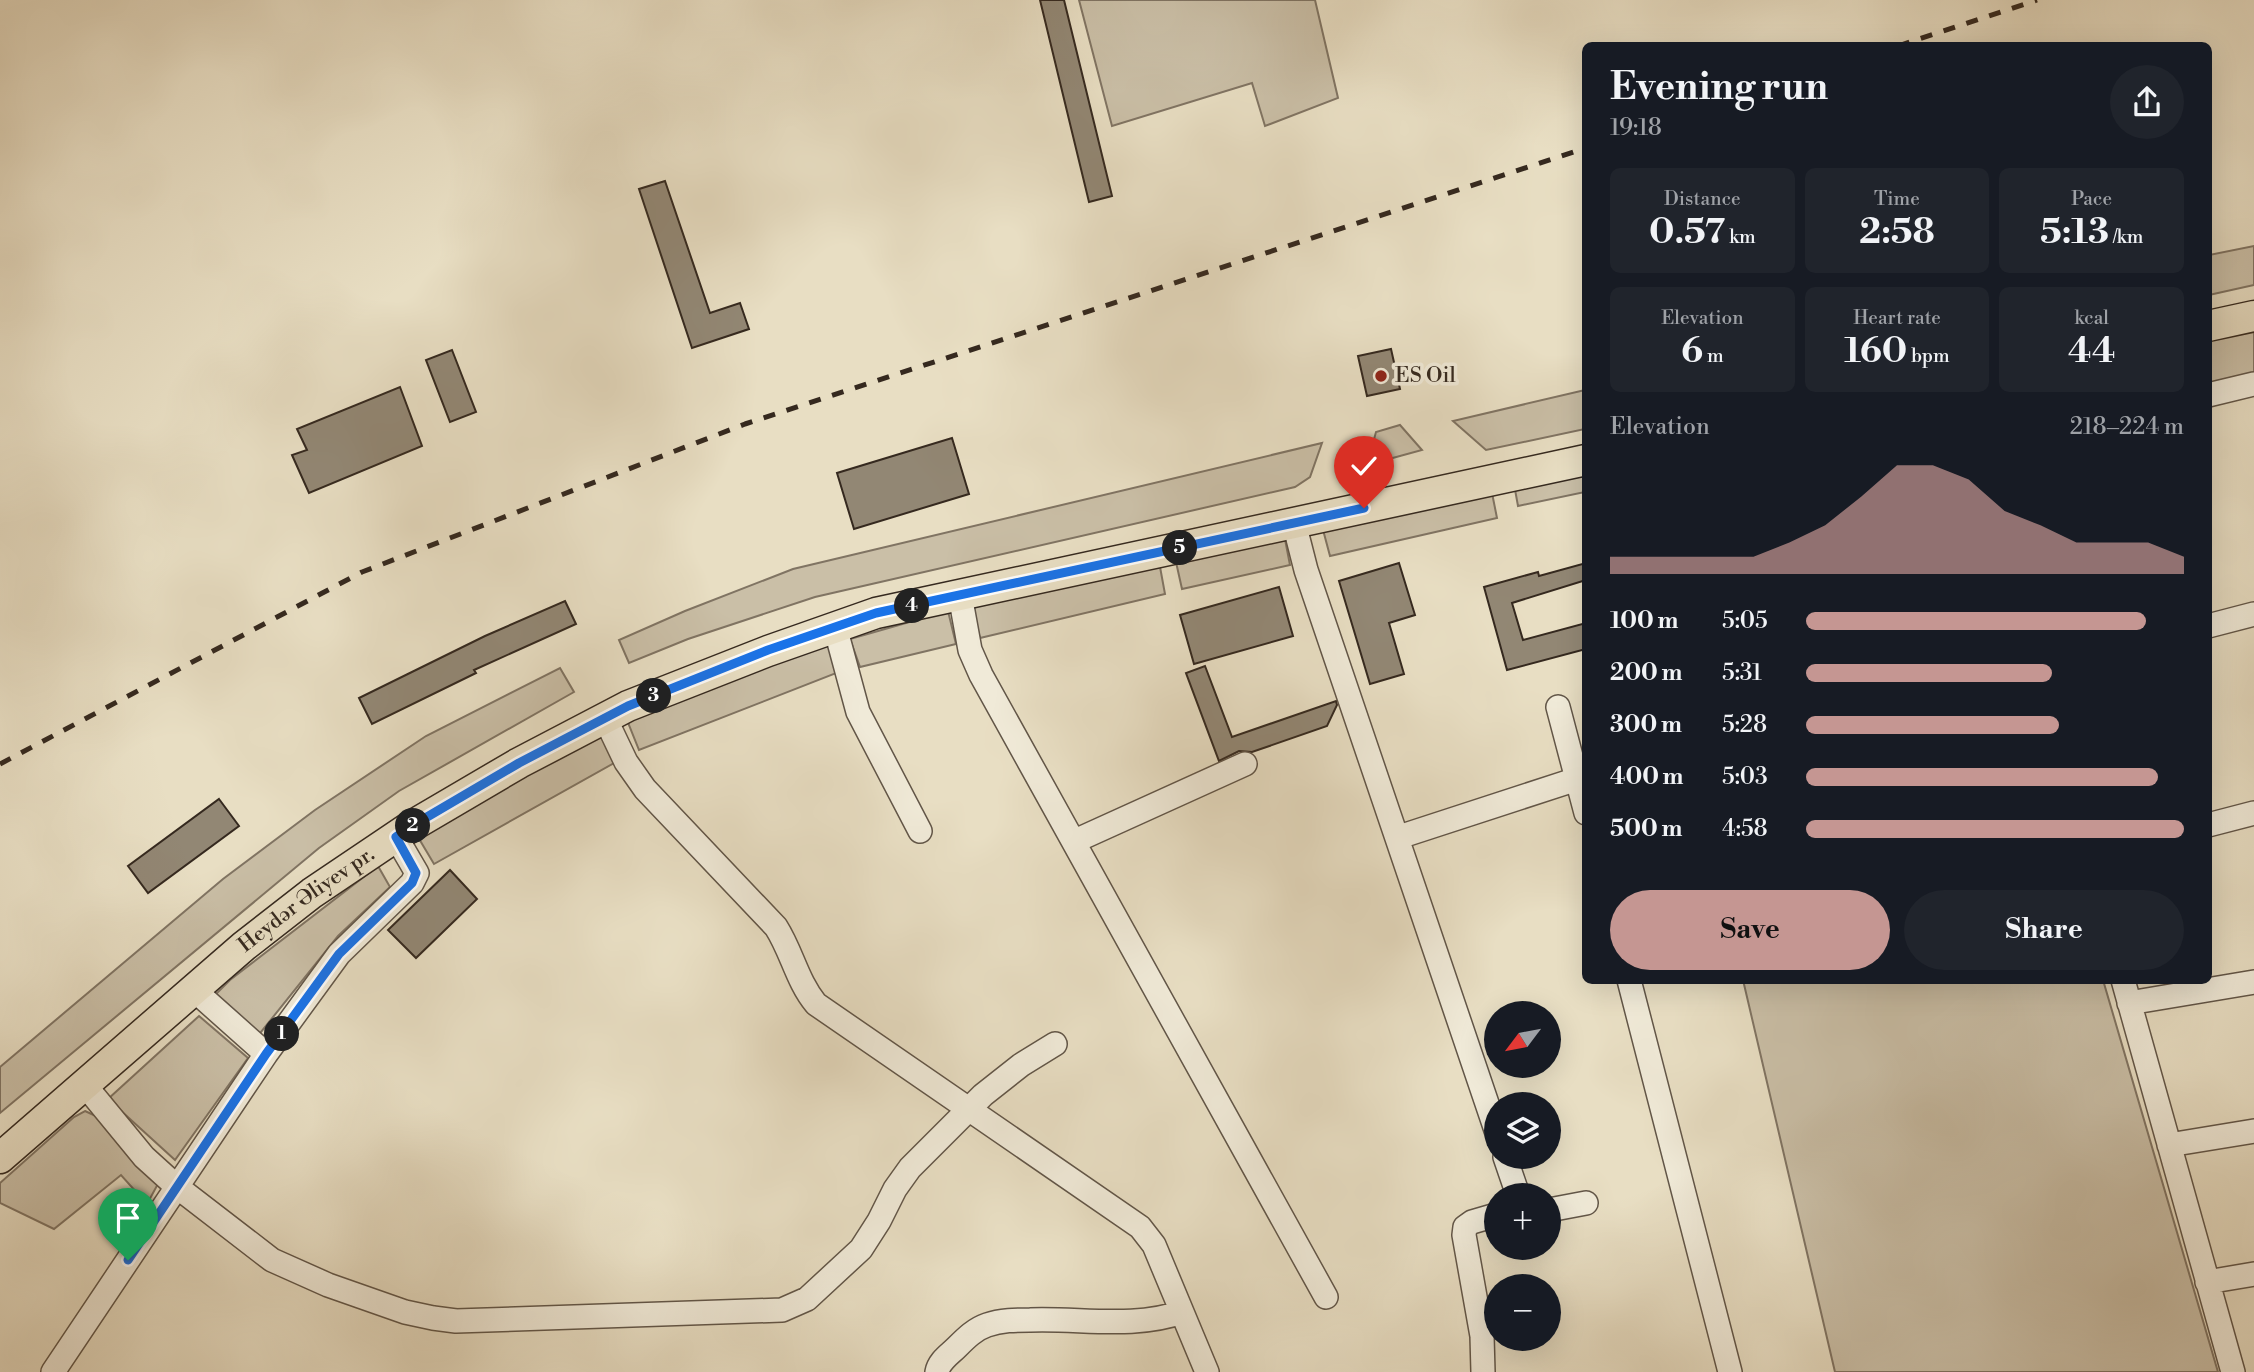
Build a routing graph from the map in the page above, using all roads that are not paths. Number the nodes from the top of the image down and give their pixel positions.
1 (2254, 300) edge
2 (2212, 309) edge
3 (2254, 316) edge
4 (2212, 325) edge
5 (2254, 384) edge
6 (2212, 393) edge
7 (1582, 445) edge
8 (1582, 461) edge
9 (1294, 523) junction
10 (960, 595) junction
11 (2254, 614) edge
12 (2212, 625) edge
13 (835, 627) junction
14 (1558, 707) dead end
15 (605, 718) junction
16 (1245, 764) dead end
17 (1577, 779) junction
18 (1582, 798) edge
19 (2254, 813) edge
20 (2212, 824) edge
21 (919, 831) dead end
22 (396, 837) junction
23 (1399, 837) junction
24 (1075, 841) junction
25 (2254, 982) edge
26 (1630, 984) edge
27 (2124, 984) edge
28 (193, 989) junction
29 (2129, 1003) junction
30 (1055, 1044) dead end
31 (266, 1054) junction
32 (84, 1084) junction
33 (1484, 1094) edge
34 (968, 1110) junction
35 (0, 1131) edge
36 (2254, 1131) edge
37 (2169, 1145) junction
38 (0, 1158) edge
39 (176, 1186) junction
40 (1586, 1203) dead end
41 (1561, 1208) edge
42 (1484, 1218) edge
43 (2254, 1274) edge
44 (2207, 1282) junction
45 (1326, 1297) dead end
46 (1182, 1312) junction
47 (53, 1372) edge
48 (937, 1372) edge
49 (1207, 1372) edge
50 (1483, 1372) edge
51 (1730, 1372) edge
52 (2233, 1372) edge

1 - 2 main road
3 - 4 main road
5 - 6 street
7 - 35 main road, Heydər Əliyev pr.
8 - 9 main road, Heydər Əliyev pr.
9 - 10 main road, Heydər Əliyev pr.
9 - 23 street
10 - 13 main road, Heydər Əliyev pr.
10 - 24 street
11 - 12 street
13 - 15 main road, Heydər Əliyev pr.
13 - 21 street
14 - 17 street
15 - 22 main road, Heydər Əliyev pr.
15 - 34 street
16 - 24 street
17 - 18 street
17 - 23 street
19 - 20 street
22 - 28 main road, Heydər Əliyev pr.
22 - 31 street
23 - 33 street
24 - 45 street
25 - 29 street
26 - 51 street
27 - 29 street
28 - 31 street
28 - 32 main road, Heydər Əliyev pr.
29 - 37 street
30 - 34 street
31 - 39 street
32 - 38 main road, Heydər Əliyev pr.
32 - 39 street
34 - 39 street
34 - 46 street
36 - 37 street
37 - 44 street
39 - 47 street
40 - 41 street
42 - 50 street
43 - 44 street
44 - 52 street
46 - 48 street
46 - 49 street

